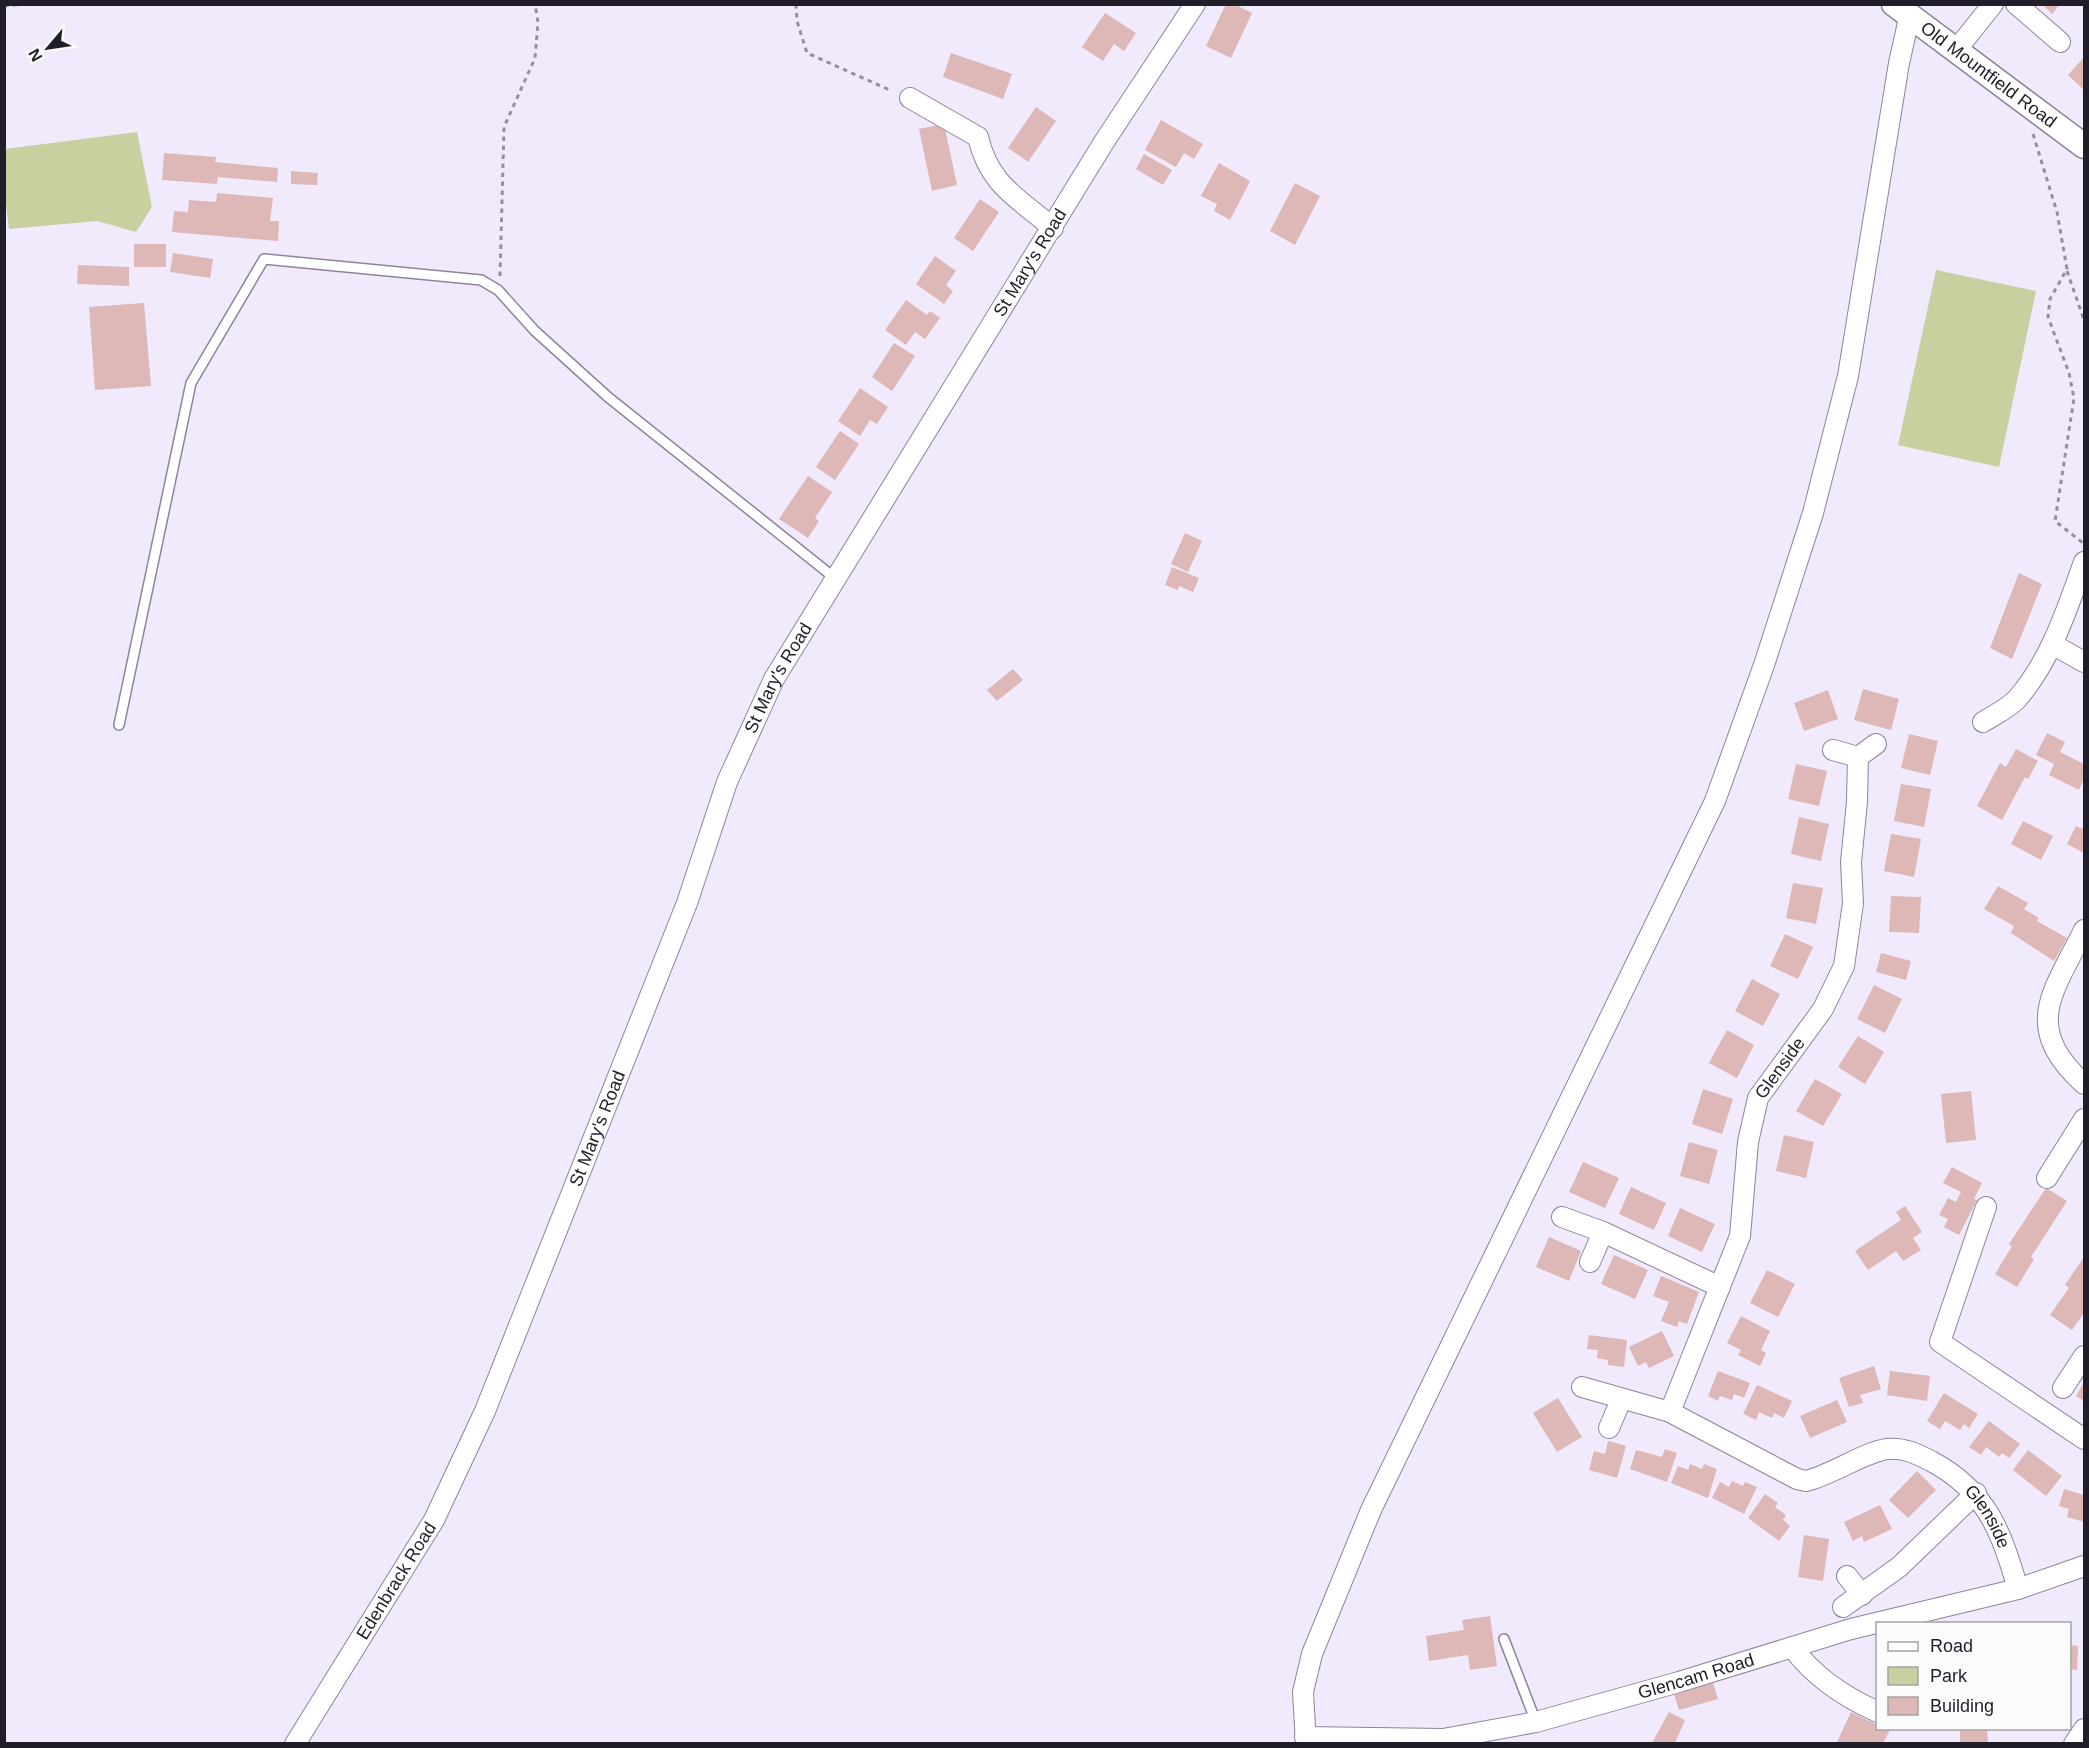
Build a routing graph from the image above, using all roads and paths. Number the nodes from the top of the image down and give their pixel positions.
1 (26, 4) edge
2 (535, 4) edge
3 (796, 4) edge
4 (1195, 4) edge
5 (1993, 4) edge
6 (2016, 4) edge
7 (4, 6) edge
8 (1902, 10) edge
9 (2060, 42) dead end
10 (1957, 49) junction
11 (910, 98) joint
12 (2032, 132) dead end
13 (2085, 146) edge
14 (1053, 228) junction
15 (2067, 269) junction
16 (498, 290) junction
17 (2085, 320) edge
18 (2085, 544) edge
19 (2085, 562) edge
20 (836, 579) junction
21 (2052, 644) junction
22 (2085, 662) edge
23 (1983, 722) dead end
24 (119, 725) dead end
25 (1876, 744) dead end
26 (1833, 750) dead end
27 (1858, 757) junction
28 (2085, 930) edge
29 (2085, 1084) edge
30 (2085, 1119) edge
31 (2047, 1178) dead end
32 (1986, 1207) dead end
33 (1562, 1217) dead end
34 (1603, 1232) junction
35 (1590, 1262) dead end
36 (1720, 1287) junction
37 (2085, 1356) edge
38 (1582, 1387) dead end
39 (2063, 1388) dead end
40 (1621, 1400) junction
41 (485, 1412) joint
42 (1670, 1412) junction
43 (1609, 1428) dead end
44 (2085, 1439) edge
45 (1976, 1493) junction
46 (2085, 1566) edge
47 (1847, 1576) dead end
48 (2018, 1589) junction
49 (1862, 1595) junction
50 (1843, 1607) dead end
51 (1880, 1622) edge
52 (1876, 1623) edge
53 (1504, 1639) dead end
54 (1792, 1647) junction
55 (1876, 1711) edge
56 (1536, 1722) junction
57 (2085, 1729) edge
58 (1305, 1740) edge
59 (295, 1743) edge
60 (2074, 1743) edge

1 - 7 path
2 - 16 path
3 - 11 path
4 - 14 street, St Mary's Road
5 - 10 street
6 - 9 street
8 - 10 street, Old Mountfield Road
8 - 58 street
10 - 13 street, Old Mountfield Road
11 - 14 street
12 - 15 path
14 - 20 street, St Mary's Road
15 - 17 path
15 - 18 path
16 - 20 lane
16 - 24 lane
19 - 21 street
20 - 41 street, St Mary's Road
21 - 22 street
21 - 23 street
25 - 27 street
26 - 27 street
27 - 36 street, Glenside
28 - 29 street
30 - 31 street
32 - 44 street
33 - 34 street
34 - 35 street
34 - 36 street
36 - 42 street, Glenside
37 - 39 street
38 - 40 street, Glenside
40 - 42 street, Glenside
40 - 43 street
41 - 59 street, Edenbrack Road
42 - 45 street, Glenside
45 - 48 street, Glenside
45 - 49 street
46 - 48 street, Glencam Road
47 - 49 street
48 - 51 street, Glencam Road
49 - 50 street
52 - 54 street, Glencam Road
53 - 56 lane
54 - 55 street
54 - 56 street, Glencam Road
56 - 58 street, Glencam Road
57 - 60 street

